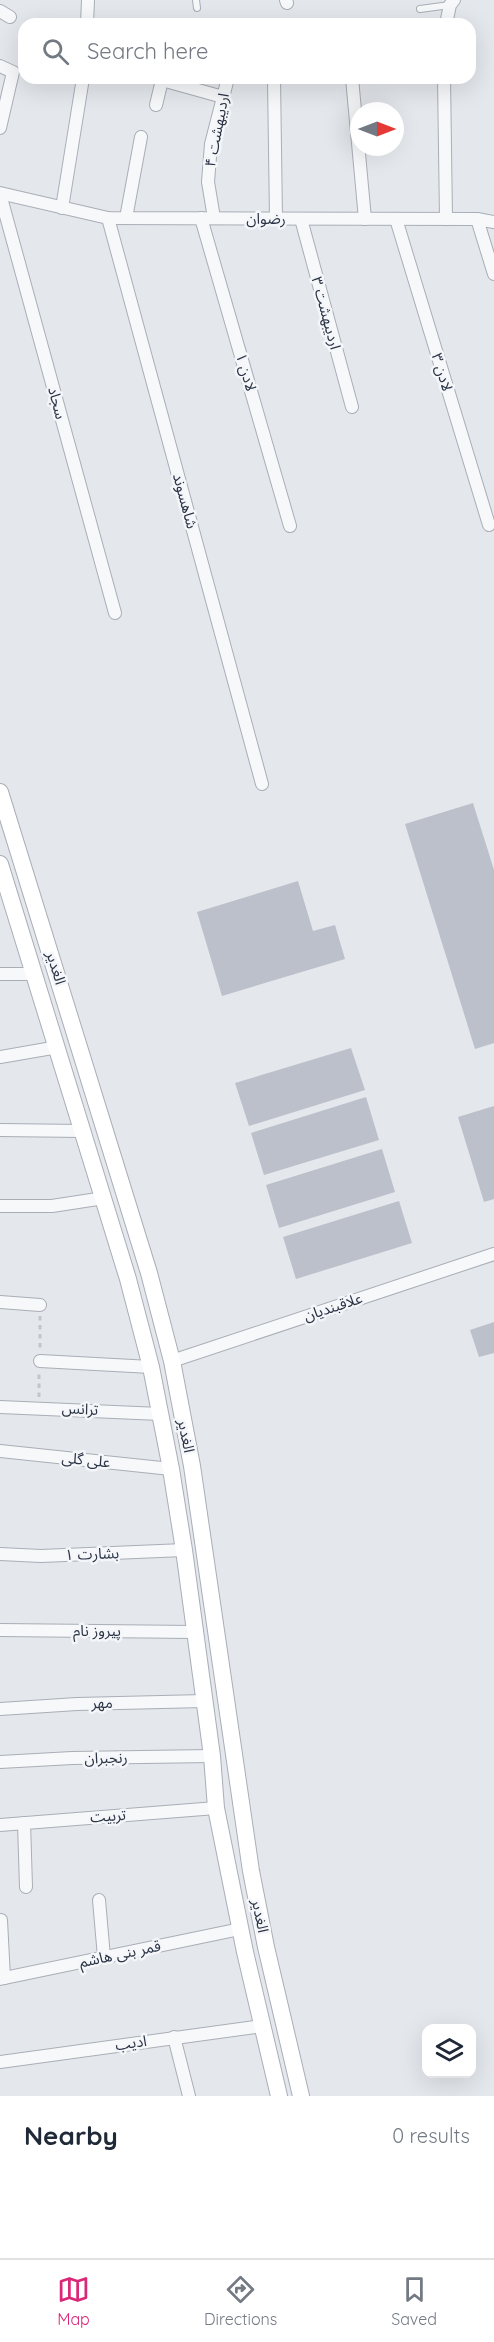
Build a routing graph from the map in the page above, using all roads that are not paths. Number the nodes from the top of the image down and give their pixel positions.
1 (88, 0) edge
2 (196, 0) edge
3 (452, 2) edge
4 (196, 8) dead end
5 (420, 9) dead end
6 (87, 18) edge
7 (448, 18) edge
8 (0, 66) edge
9 (82, 84) edge
10 (161, 84) edge
11 (176, 84) edge
12 (226, 84) edge
13 (274, 84) edge
14 (353, 84) edge
15 (444, 84) edge
16 (223, 97) junction
17 (156, 105) dead end
18 (0, 128) edge
19 (141, 137) dead end
20 (0, 194) edge
21 (62, 208) junction
22 (108, 218) junction
23 (126, 218) junction
24 (208, 218) junction
25 (276, 219) junction
26 (301, 219) junction
27 (366, 219) junction
28 (396, 219) junction
29 (446, 219) junction
30 (477, 219) junction
31 (494, 222) edge
32 (494, 274) edge
33 (352, 407) dead end
34 (489, 525) dead end
35 (290, 526) dead end
36 (115, 613) dead end
37 (262, 784) dead end
38 (0, 792) edge
39 (1, 871) edge
40 (0, 975) edge
41 (35, 975) junction
42 (58, 1047) junction
43 (0, 1057) edge
44 (0, 1130) edge
45 (83, 1131) junction
46 (104, 1198) junction
47 (0, 1206) edge
48 (494, 1254) edge
49 (0, 1302) edge
50 (40, 1305) dead end
51 (40, 1361) dead end
52 (172, 1361) junction
53 (151, 1367) junction
54 (0, 1407) edge
55 (160, 1413) junction
56 (0, 1451) edge
57 (171, 1469) junction
58 (184, 1550) junction
59 (0, 1554) edge
60 (0, 1630) edge
61 (194, 1632) junction
62 (204, 1701) junction
63 (0, 1709) edge
64 (212, 1756) junction
65 (0, 1762) edge
66 (216, 1808) junction
67 (24, 1823) junction
68 (0, 1825) edge
69 (26, 1887) dead end
70 (99, 1900) dead end
71 (1, 1920) edge
72 (240, 1929) junction
73 (104, 1957) junction
74 (2, 1978) edge
75 (262, 2026) junction
76 (174, 2037) junction
77 (0, 2062) edge
78 (189, 2096) edge
79 (279, 2096) edge
80 (301, 2096) edge

1 - 6 street
2 - 4 lane
3 - 5 lane
3 - 7 street
8 - 18 street
9 - 21 street
10 - 17 street
11 - 16 street
12 - 16 street, اردیبهشت ۴
13 - 25 street
14 - 27 street
15 - 29 street
16 - 24 street, اردیبهشت ۴
19 - 23 street
20 - 21 street, رضوان
20 - 36 street, سجاد
21 - 22 street, رضوان
22 - 23 street, رضوان
22 - 37 street, شاهسوند
23 - 24 street, رضوان
24 - 25 street, رضوان
24 - 35 street, لادن ۱
25 - 26 street, رضوان
26 - 27 street, رضوان
26 - 33 street, اردیبهشت ۳
27 - 28 street, رضوان
28 - 29 street, رضوان
28 - 34 street, لادن ۳
29 - 30 street, رضوان
30 - 31 street, رضوان
30 - 32 street
38 - 52 main road, الغدیر
39 - 41 main road, الغدیر
40 - 41 street
41 - 42 main road, الغدیر
42 - 43 street
42 - 45 main road, الغدیر
44 - 45 street
45 - 46 main road, الغدیر
46 - 47 street
46 - 53 main road, الغدیر
48 - 52 street, علاقبندیان
49 - 50 street
51 - 53 street
52 - 53 main road
52 - 80 main road, الغدیر
53 - 55 main road, الغدیر
54 - 55 street, ترانس
55 - 57 main road, الغدیر
56 - 57 street, علی گلی
57 - 58 main road, الغدیر
58 - 59 street, بشارت ۱
58 - 61 main road, الغدیر
60 - 61 street, پیروز نام
61 - 62 main road, الغدیر
62 - 63 street, مهر
62 - 64 main road, الغدیر
64 - 65 street, رنجبران
64 - 66 main road, الغدیر
66 - 67 street, تربیت
66 - 72 main road, الغدیر
67 - 68 street, تربیت
67 - 69 street
70 - 73 street
71 - 74 street
72 - 73 street, قمر بنی هاشم
72 - 75 main road, الغدیر
73 - 74 street, قمر بنی هاشم
75 - 76 street, ادیب
75 - 79 main road, الغدیر
76 - 77 street, ادیب
76 - 78 street

